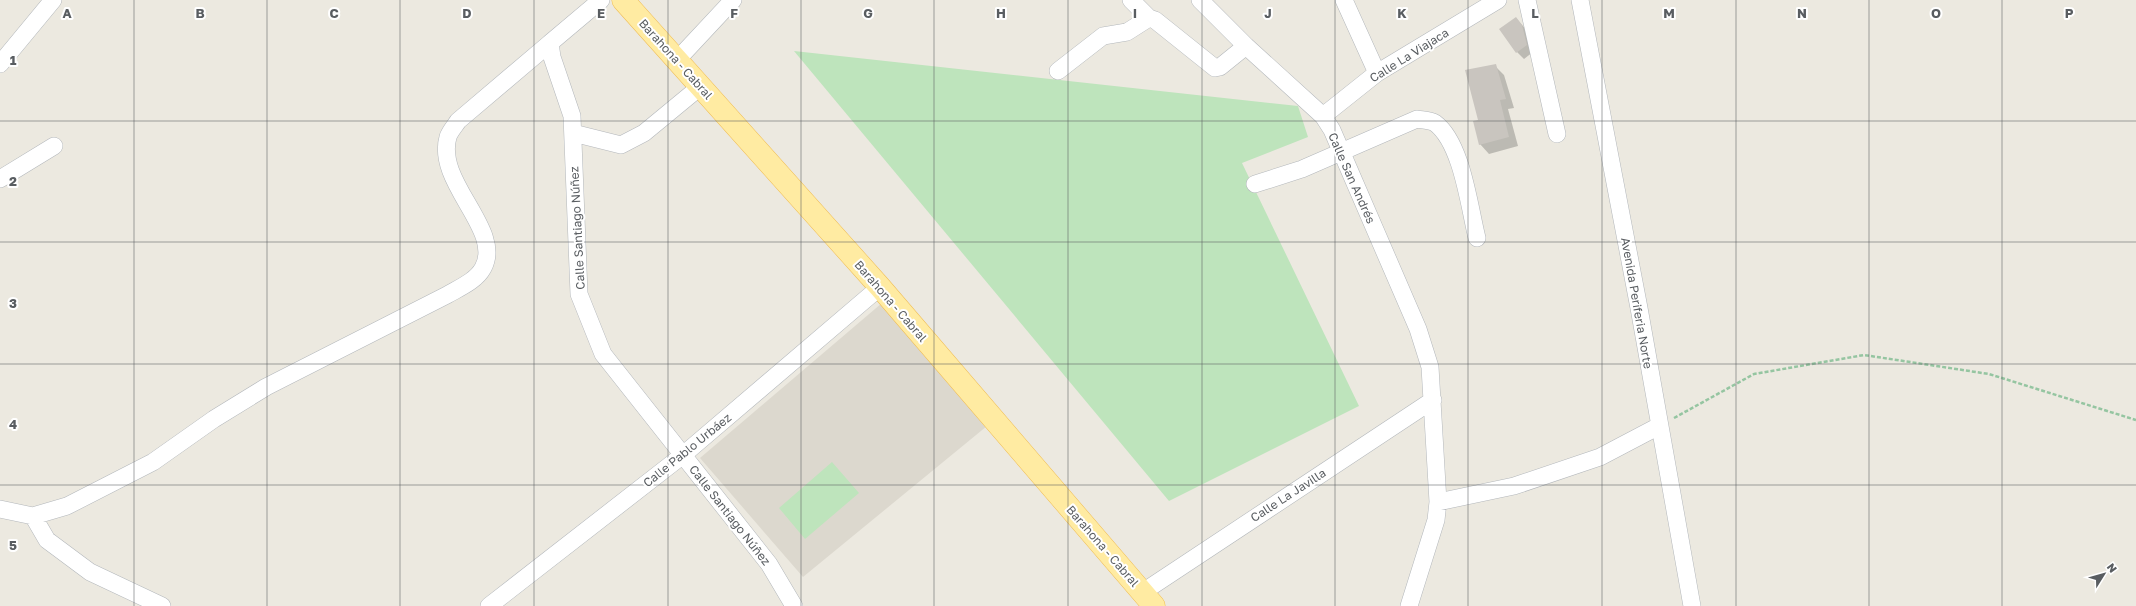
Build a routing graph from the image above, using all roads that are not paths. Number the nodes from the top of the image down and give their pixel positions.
1 (53, 0) edge
2 (601, 0) edge
3 (623, 0) edge
4 (733, 0) edge
5 (1131, 0) edge
6 (1200, 0) edge
7 (1344, 0) edge
8 (1498, 0) edge
9 (1528, 0) edge
10 (1580, 0) edge
11 (1149, 18) junction
12 (550, 43) junction
13 (1246, 46) junction
14 (677, 60) junction
15 (0, 64) edge
16 (1058, 71) dead end
17 (1377, 73) junction
18 (701, 86) junction
19 (1323, 116) junction
20 (573, 133) junction
21 (1557, 134) dead end
22 (54, 146) dead end
23 (1342, 152) junction
24 (0, 179) edge
25 (1255, 184) dead end
26 (1477, 238) dead end
27 (880, 287) junction
28 (1433, 400) junction
29 (1659, 426) junction
30 (683, 456) junction
31 (1438, 502) junction
32 (0, 509) edge
33 (34, 516) junction
34 (1149, 599) edge
35 (162, 606) edge
36 (489, 606) edge
37 (794, 606) edge
38 (1409, 606) edge
39 (1692, 606) edge

1 - 15 street
2 - 12 street
3 - 14 main road, Barahona - Cabral
4 - 14 street
5 - 11 street
6 - 13 street, Calle San Andrés
7 - 17 street
8 - 17 street, Calle La Viajaca
9 - 21 street
10 - 29 street, Avenida Periferia Norte
11 - 13 street
11 - 16 street
12 - 20 street, Calle Santiago Núñez
12 - 33 street
13 - 19 street, Calle San Andrés
14 - 18 main road, Barahona - Cabral
17 - 19 street, Calle La Viajaca
18 - 20 street
18 - 27 main road, Barahona - Cabral
19 - 23 street, Calle San Andrés
20 - 30 street, Calle Santiago Núñez
22 - 24 street
23 - 25 street
23 - 26 street
23 - 28 street, Calle San Andrés
27 - 30 street, Calle Pablo Urbáez
27 - 34 main road, Barahona - Cabral
28 - 31 street, Calle San Andrés
28 - 34 street, Calle La Javilla
29 - 31 street
29 - 39 street, Avenida Periferia Norte
30 - 36 street, Calle Pablo Urbáez
30 - 37 street, Calle Santiago Núñez
31 - 38 street, Calle San Andrés
32 - 33 street
33 - 35 street

